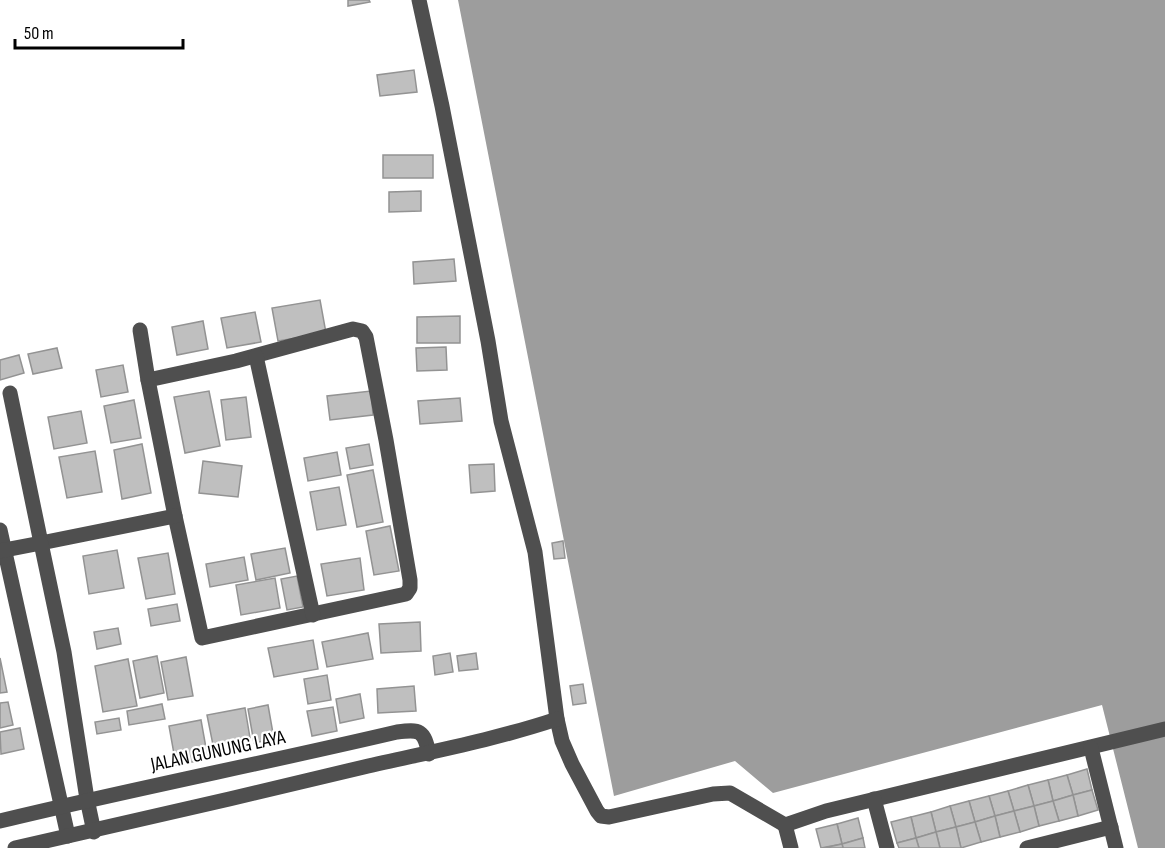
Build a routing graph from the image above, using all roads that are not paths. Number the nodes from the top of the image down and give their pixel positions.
1 (419, 0) edge
2 (140, 330) dead end
3 (256, 356) junction
4 (148, 380) junction
5 (10, 393) dead end
6 (175, 516) junction
7 (0, 530) edge
8 (41, 543) junction
9 (2, 551) edge
10 (313, 615) junction
11 (557, 719) junction
12 (1165, 729) edge
13 (427, 746) junction
14 (1091, 748) junction
15 (873, 799) junction
16 (87, 803) junction
17 (62, 809) junction
18 (0, 821) edge
19 (785, 825) junction
20 (93, 827) junction
21 (1111, 827) junction
22 (67, 832) junction
23 (15, 848) edge
24 (791, 848) edge
25 (887, 848) edge
26 (1027, 848) edge
27 (1116, 848) edge

1 - 11 street
2 - 4 street
3 - 4 street
3 - 10 street
3 - 10 street
4 - 6 street
5 - 8 street
6 - 8 street
6 - 10 street
7 - 9 street
8 - 9 street
8 - 16 street
9 - 17 street
11 - 13 street, JALAN GUNUNG LAYA
11 - 19 street
12 - 14 street
13 - 16 street, JALAN GUNUNG LAYA
13 - 20 street, JALAN GUNUNG LAYA
14 - 15 street
14 - 21 street
15 - 19 street
15 - 25 street
16 - 17 street, JALAN GUNUNG LAYA
16 - 20 street
17 - 18 street, JALAN GUNUNG LAYA
17 - 22 street
19 - 24 street
20 - 22 street, JALAN GUNUNG LAYA
21 - 26 street
21 - 27 street
22 - 23 street, JALAN GUNUNG LAYA

